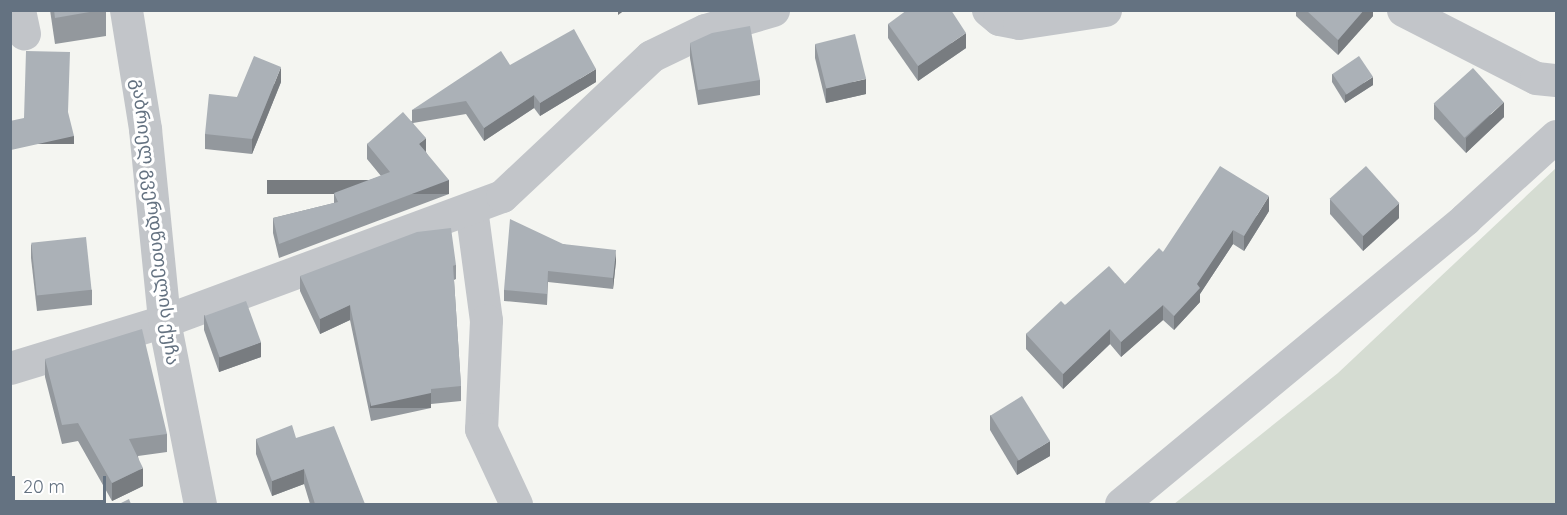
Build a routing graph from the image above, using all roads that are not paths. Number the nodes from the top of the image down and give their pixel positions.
1 (126, 10) edge
2 (773, 10) edge
3 (988, 10) edge
4 (1105, 10) edge
5 (1403, 10) edge
6 (1557, 80) edge
7 (1557, 136) edge
8 (471, 208) junction
9 (164, 321) junction
10 (10, 368) edge
11 (200, 504) edge
12 (516, 504) edge
13 (1121, 504) edge

1 - 9 street, გაბრიელ გვერდწითელის ქუჩა
2 - 8 street
3 - 4 street
5 - 6 street
7 - 13 street
8 - 9 street
8 - 12 street
9 - 10 street
9 - 11 street, გაბრიელ გვერდწითელის ქუჩა

